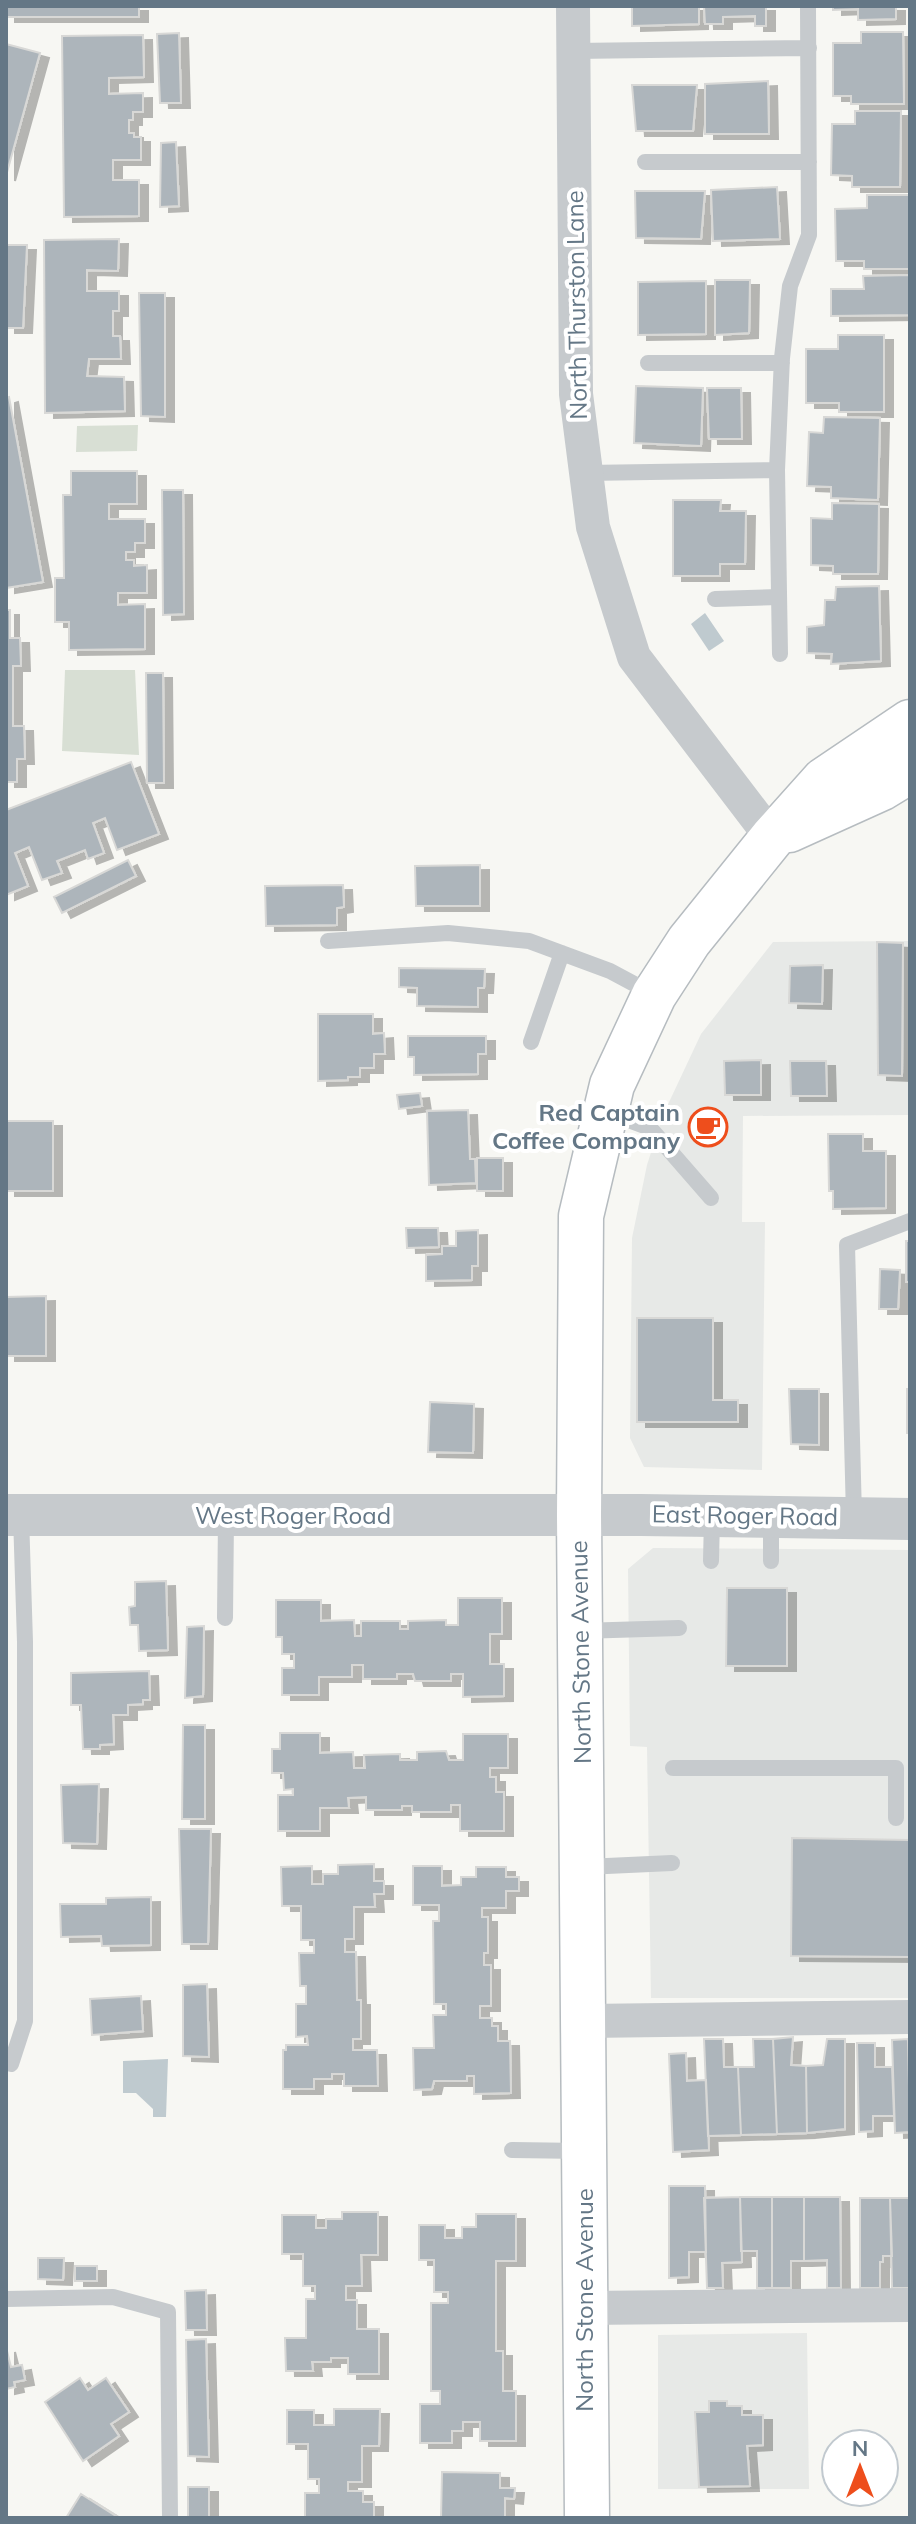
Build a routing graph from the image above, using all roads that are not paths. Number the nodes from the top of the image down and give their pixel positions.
1 (573, 6) edge
2 (808, 6) edge
3 (809, 48) junction
4 (574, 51) junction
5 (645, 162) dead end
6 (809, 162) junction
7 (648, 363) dead end
8 (782, 363) junction
9 (777, 470) junction
10 (586, 473) junction
11 (779, 597) junction
12 (715, 599) dead end
13 (780, 654) dead end
14 (910, 722) edge
15 (910, 771) edge
16 (772, 838) junction
17 (328, 941) dead end
18 (562, 953) junction
19 (654, 995) junction
20 (531, 1042) dead end
21 (605, 1111) junction
22 (711, 1198) dead end
23 (910, 1221) edge
24 (13, 1515) edge
25 (579, 1515) junction
26 (712, 1516) junction
27 (226, 1517) junction
28 (771, 1517) junction
29 (855, 1518) junction
30 (910, 1519) edge
31 (711, 1561) dead end
32 (771, 1561) dead end
33 (225, 1618) dead end
34 (679, 1628) dead end
35 (580, 1631) junction
36 (673, 1768) dead end
37 (896, 1818) dead end
38 (672, 1863) dead end
39 (583, 1867) junction
40 (910, 2017) edge
41 (585, 2021) junction
42 (11, 2064) dead end
43 (512, 2150) dead end
44 (585, 2151) junction
45 (6, 2299) edge
46 (910, 2305) edge
47 (584, 2308) junction
48 (170, 2518) edge
49 (587, 2518) edge

1 - 4 street, North Thurston Lane
2 - 3 lane
3 - 4 lane
3 - 6 lane
4 - 10 street, North Thurston Lane
5 - 6 lane
6 - 8 lane
7 - 8 lane
8 - 9 lane
9 - 10 lane
9 - 11 lane
10 - 16 street, North Thurston Lane
11 - 12 lane
11 - 13 lane
14 - 16 main road, North Stone Avenue
15 - 16 main road, North Stone Avenue
16 - 19 main road, North Stone Avenue
17 - 18 lane
18 - 19 lane
18 - 20 lane
19 - 21 main road, North Stone Avenue
21 - 22 lane
21 - 25 main road, North Stone Avenue
23 - 29 lane
24 - 27 street, West Roger Road
24 - 42 lane
25 - 26 street, East Roger Road
25 - 27 street, West Roger Road
25 - 35 main road, North Stone Avenue
26 - 28 street, East Roger Road
26 - 31 lane
27 - 33 lane
28 - 29 street, East Roger Road
28 - 32 lane
29 - 30 street, East Roger Road
34 - 35 lane
35 - 39 main road, North Stone Avenue
36 - 37 lane
38 - 39 lane
39 - 41 main road, North Stone Avenue
40 - 41 street
41 - 44 main road, North Stone Avenue
43 - 44 lane
44 - 47 main road, North Stone Avenue
45 - 48 lane
46 - 47 street
47 - 49 main road, North Stone Avenue

